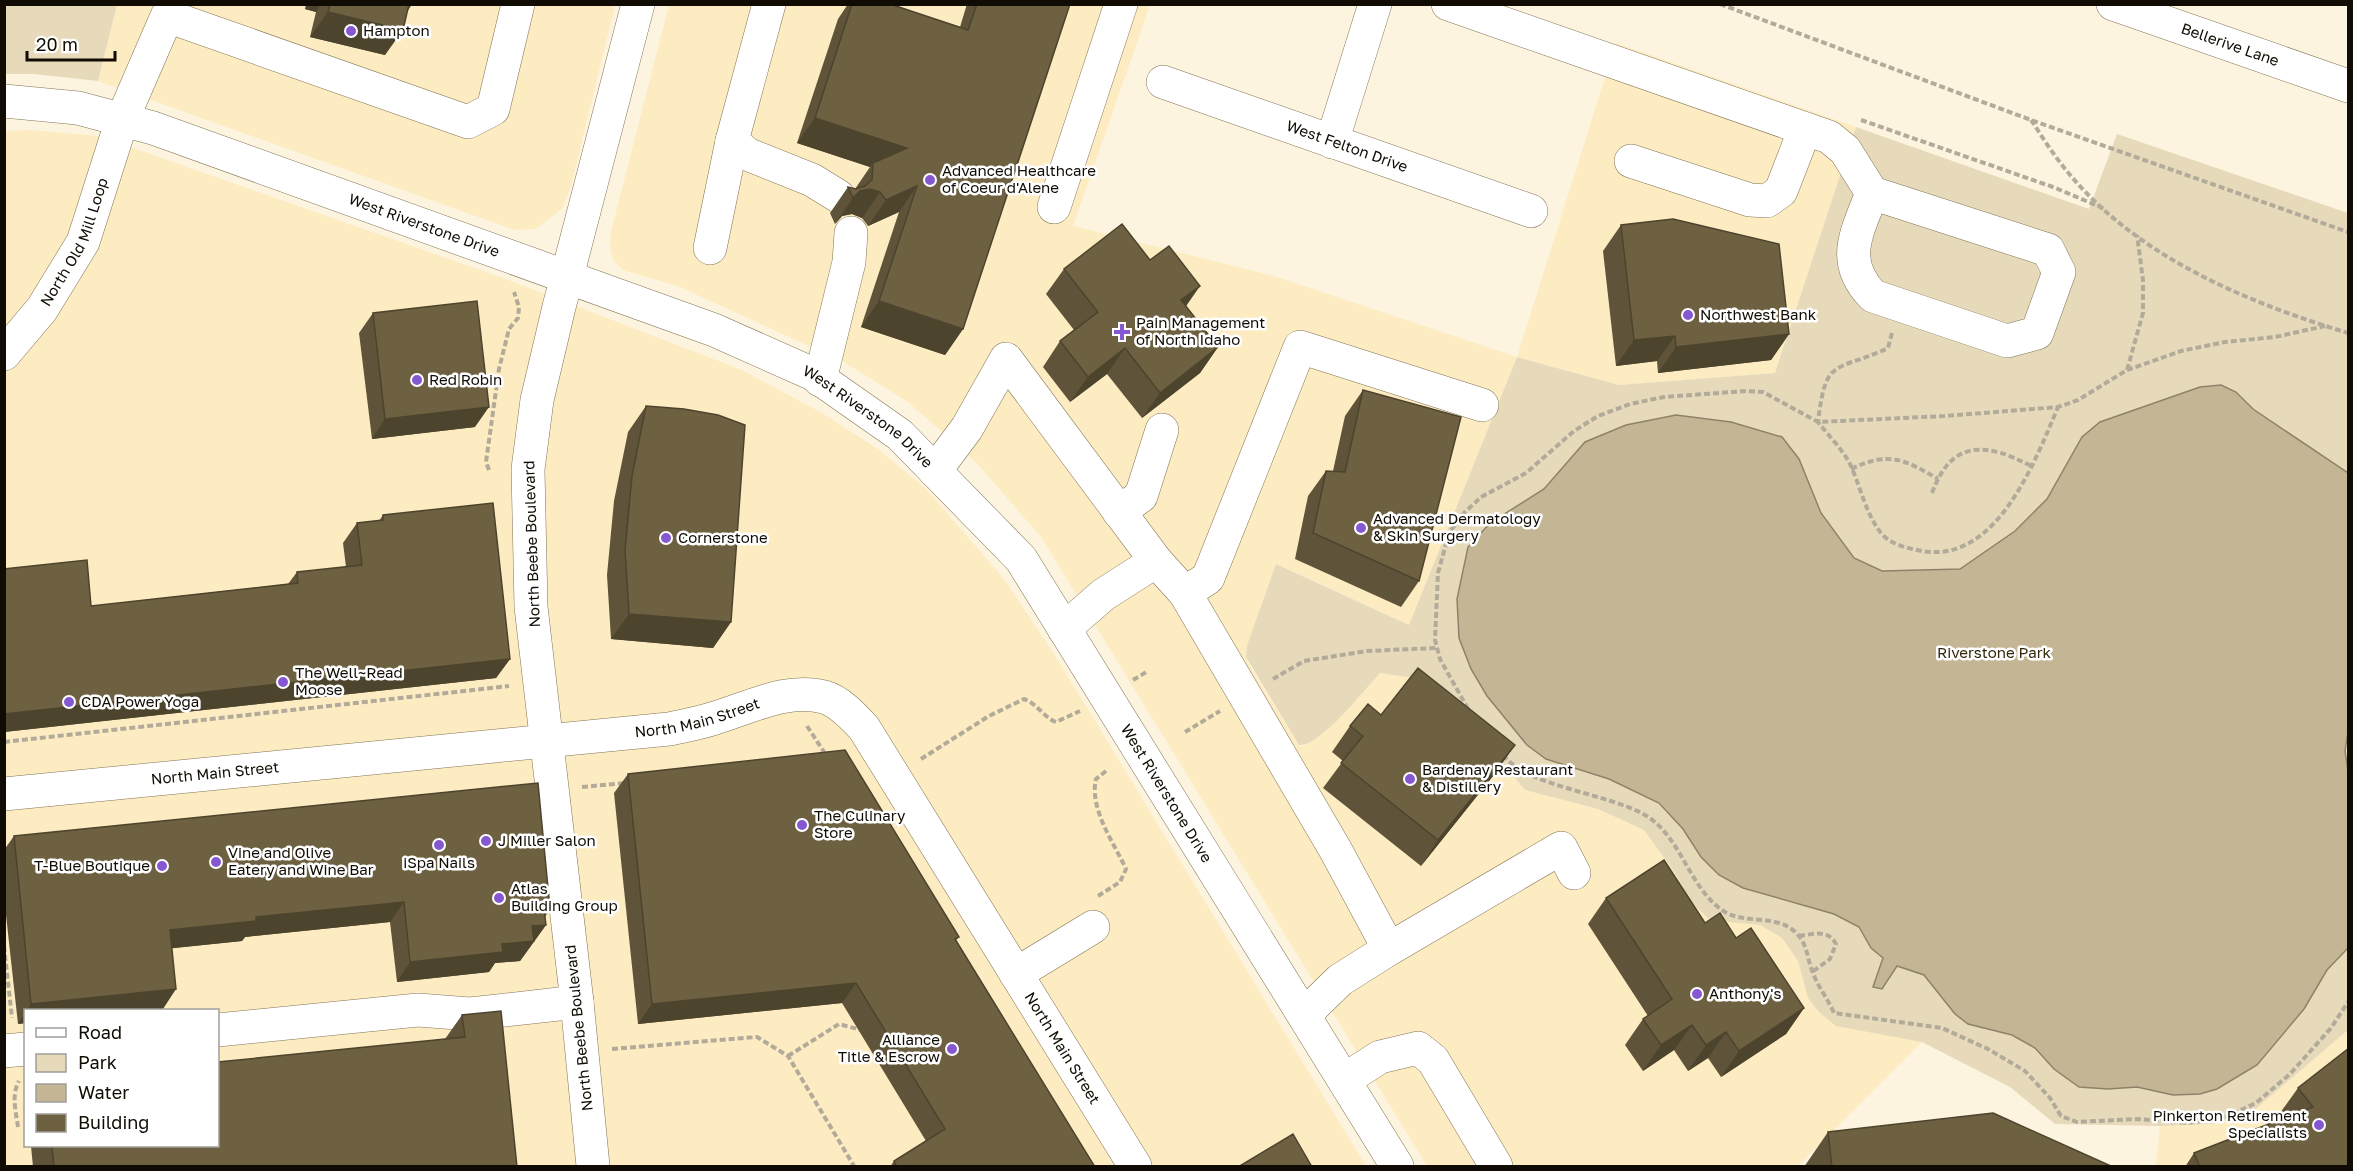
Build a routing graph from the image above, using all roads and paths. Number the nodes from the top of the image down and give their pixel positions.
1 (518, 4) edge
2 (638, 4) edge
3 (769, 4) edge
4 (1121, 4) edge
5 (1375, 4) edge
6 (1448, 4) edge
7 (1720, 4) edge
8 (2114, 4) edge
9 (172, 8) edge
10 (1163, 82) dead end
11 (2349, 86) edge
12 (4, 101) edge
13 (122, 120) junction
14 (2031, 120) junction
15 (1805, 129) junction
16 (732, 141) junction
17 (1332, 142) junction
18 (1632, 161) dead end
19 (1872, 193) junction
20 (838, 196) dead end
21 (1054, 207) dead end
22 (1531, 211) dead end
23 (2349, 232) edge
24 (851, 233) dead end
25 (2138, 235) junction
26 (710, 248) dead end
27 (568, 277) junction
28 (513, 288) dead end
29 (1900, 306) junction
30 (2326, 326) junction
31 (2349, 333) edge
32 (4, 354) edge
33 (2127, 370) junction
34 (820, 380) junction
35 (1482, 405) dead end
36 (2058, 407) junction
37 (1818, 422) junction
38 (1162, 430) dead end
39 (2031, 466) junction
40 (1851, 469) junction
41 (489, 470) dead end
42 (935, 471) junction
43 (1938, 479) junction
44 (1932, 493) dead end
45 (1119, 512) junction
46 (1156, 561) junction
47 (1185, 593) junction
48 (1064, 629) junction
49 (1437, 648) junction
50 (1148, 671) dead end
51 (508, 676) edge
52 (1105, 696) junction
53 (1244, 696) junction
54 (1472, 714) edge
55 (1185, 732) dead end
56 (547, 740) junction
57 (4, 742) edge
58 (1496, 746) edge
59 (894, 776) junction
60 (629, 782) edge
61 (4, 794) edge
62 (582, 797) dead end
63 (1574, 873) dead end
64 (1093, 927) dead end
65 (1799, 936) junction
66 (4, 946) edge
67 (1389, 949) junction
68 (1812, 972) junction
69 (1016, 974) junction
70 (577, 1002) junction
71 (2349, 1002) edge
72 (1304, 1015) junction
73 (219, 1030) edge
74 (610, 1038) dead end
75 (16, 1051) edge
76 (1344, 1080) junction
77 (18, 1127) dead end
78 (593, 1167) edge
79 (854, 1167) edge
80 (1135, 1167) edge
81 (1397, 1167) edge
82 (1496, 1167) edge

1 - 9 street
2 - 27 street, North Beebe Boulevard
3 - 16 street
4 - 21 street
5 - 17 street
6 - 15 street
7 - 14 path
8 - 11 street, Bellerive Lane
9 - 13 street, North Old Mill Loop
10 - 17 street, West Felton Drive
12 - 13 street, West Riverstone Drive
13 - 27 street, West Riverstone Drive
13 - 32 street, North Old Mill Loop
14 - 23 path
14 - 25 path
15 - 18 street
15 - 19 street
16 - 20 street
16 - 26 street
17 - 22 street, West Felton Drive
19 - 29 street
19 - 29 street
24 - 34 street
25 - 30 path
25 - 33 path
27 - 34 street, West Riverstone Drive
27 - 56 street, North Beebe Boulevard
28 - 41 path
29 - 37 path
30 - 31 path
30 - 33 path
33 - 36 path
34 - 42 street, West Riverstone Drive
35 - 47 street
36 - 37 path
36 - 39 path
37 - 40 path
37 - 49 path
38 - 45 street
39 - 40 path
39 - 43 path
40 - 43 path
42 - 45 street
42 - 48 street, West Riverstone Drive
43 - 44 path
45 - 46 street
46 - 47 street
46 - 48 street
47 - 53 street
48 - 52 street, West Riverstone Drive
49 - 53 path
49 - 54 path
50 - 52 path
51 - 57 path
52 - 59 path
52 - 72 street, West Riverstone Drive
53 - 55 path
53 - 67 street
56 - 59 street, North Main Street
56 - 61 street, North Main Street
56 - 70 street, North Beebe Boulevard
58 - 65 path
59 - 69 street, North Main Street
60 - 62 path
63 - 67 street
64 - 69 street
65 - 68 path
65 - 68 path
66 - 75 path
67 - 72 street
68 - 71 path
69 - 80 street, North Main Street
70 - 73 street
70 - 78 street, North Beebe Boulevard
72 - 76 street, West Riverstone Drive
74 - 79 path
75 - 77 path
76 - 81 street, West Riverstone Drive
76 - 82 street

